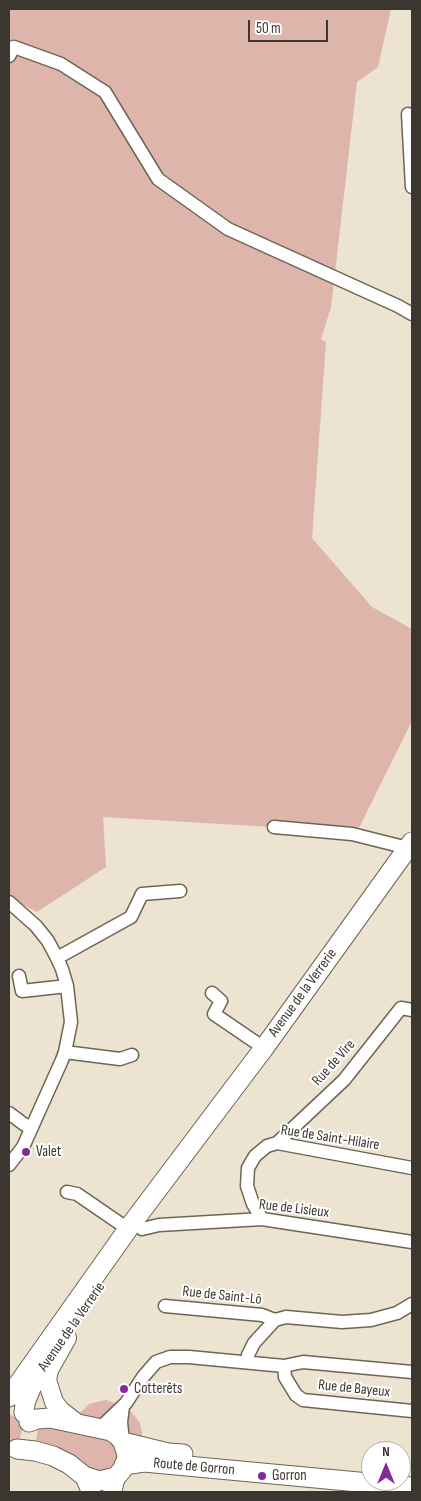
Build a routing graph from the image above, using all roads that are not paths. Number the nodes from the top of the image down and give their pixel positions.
1 (9, 56) edge
2 (408, 114) dead end
3 (412, 187) edge
4 (412, 314) edge
5 (274, 827) dead end
6 (409, 846) edge
7 (180, 891) dead end
8 (9, 902) edge
9 (58, 958) junction
10 (19, 976) dead end
11 (67, 986) junction
12 (212, 993) dead end
13 (412, 1010) edge
14 (264, 1048) junction
15 (65, 1052) junction
16 (132, 1055) dead end
17 (9, 1113) edge
18 (32, 1126) junction
19 (277, 1143) junction
20 (9, 1165) edge
21 (412, 1168) edge
22 (67, 1192) dead end
23 (262, 1219) junction
24 (135, 1229) junction
25 (412, 1242) edge
26 (412, 1304) edge
27 (165, 1306) dead end
28 (275, 1320) junction
29 (67, 1338) junction
30 (248, 1362) junction
31 (284, 1366) junction
32 (412, 1372) edge
33 (9, 1397) edge
34 (123, 1406) junction
35 (412, 1411) edge
36 (20, 1413) edge
37 (78, 1424) junction
38 (100, 1428) junction
39 (123, 1442) junction
40 (13, 1450) edge
41 (361, 1471) edge
42 (117, 1478) edge
43 (87, 1484) edge
44 (412, 1487) edge

1 - 4 street
2 - 3 street
5 - 6 street
6 - 14 main road, Avenue de la Verrerie
7 - 9 street
8 - 9 street
9 - 11 street
10 - 11 street
11 - 15 street
12 - 14 street
13 - 19 street, Rue de Vire
14 - 24 main road, Avenue de la Verrerie
15 - 16 street
15 - 18 street
17 - 18 street
18 - 20 street
19 - 21 street, Rue de Saint-Hilaire
19 - 23 street, Rue de Saint-Hilaire
22 - 24 street
23 - 24 street, Rue de Lisieux
23 - 25 street, Rue de Lisieux
24 - 29 main road, Avenue de la Verrerie
24 - 33 main road, Avenue de la Verrerie
26 - 28 street, Rue de Saint-Lô
27 - 28 street, Rue de Saint-Lô
28 - 30 street, Rue de Saint-Lô
29 - 36 main road, Avenue de la Verrerie
29 - 37 main road
30 - 31 street, Rue de Bayeux
30 - 34 street
31 - 32 street, Rue de Bayeux
31 - 35 street, Rue de Bayeux
34 - 38 street
34 - 39 street
36 - 37 main road, Route de Gorron
36 - 40 main road, Avenue de la Verrerie
37 - 38 main road, Route de Gorron
38 - 39 main road, Route de Gorron
39 - 41 main road, Route de Gorron
39 - 42 main road
40 - 43 main road
42 - 43 main road, Route de Gorron
42 - 44 main road, Route de Gorron

